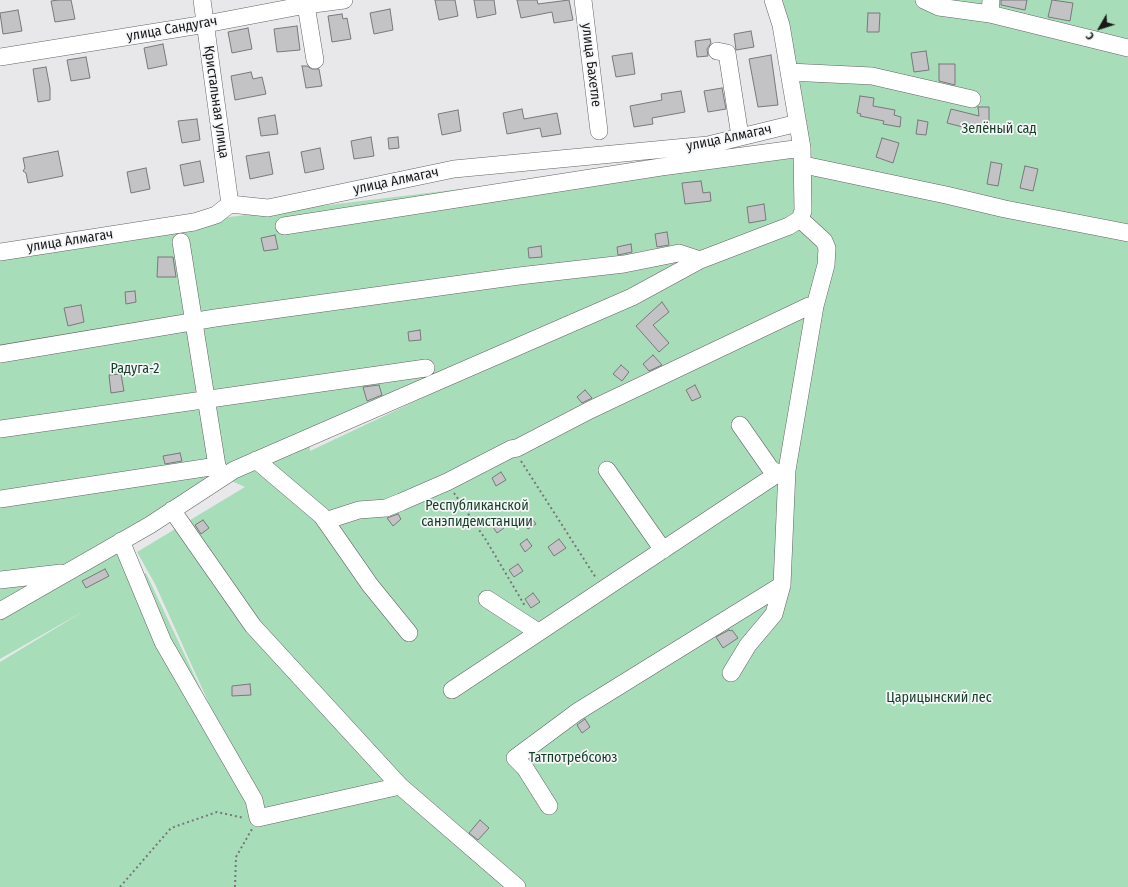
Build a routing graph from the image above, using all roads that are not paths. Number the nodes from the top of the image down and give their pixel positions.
1 (202, 0) edge
2 (344, 0) edge
3 (583, 0) edge
4 (773, 0) edge
5 (924, 0) edge
6 (306, 5) junction
7 (990, 7) edge
8 (206, 24) junction
9 (1128, 48) edge
10 (717, 51) dead end
11 (0, 58) edge
12 (315, 60) dead end
13 (789, 72) junction
14 (972, 99) dead end
15 (798, 123) junction
16 (599, 131) dead end
17 (740, 136) junction
18 (802, 148) junction
19 (804, 165) junction
20 (230, 204) junction
21 (800, 219) junction
22 (284, 226) dead end
23 (1128, 233) edge
24 (181, 242) dead end
25 (0, 252) edge
26 (700, 260) junction
27 (815, 306) junction
28 (193, 322) junction
29 (0, 354) edge
30 (426, 368) dead end
31 (208, 400) junction
32 (740, 425) dead end
33 (0, 429) edge
34 (256, 460) junction
35 (607, 470) dead end
36 (220, 471) junction
37 (782, 472) junction
38 (0, 499) edge
39 (172, 510) junction
40 (326, 521) junction
41 (121, 541) junction
42 (663, 550) junction
43 (68, 572) junction
44 (0, 580) edge
45 (782, 585) junction
46 (487, 599) dead end
47 (0, 611) edge
48 (538, 632) junction
49 (409, 633) dead end
50 (731, 673) dead end
51 (452, 690) dead end
52 (400, 786) junction
53 (550, 806) dead end
54 (517, 887) edge

1 - 8 street, Кристальная улица
2 - 6 street, улица Сандугач
3 - 16 street, улица Бахетле
4 - 13 street
5 - 7 street
6 - 8 street, улица Сандугач
6 - 12 street
7 - 9 street
8 - 11 street, улица Сандугач
8 - 20 street, Кристальная улица
10 - 17 street
13 - 14 street
13 - 15 street
15 - 17 street, улица Алмагач
15 - 18 street
17 - 20 street, улица Алмагач
18 - 19 street
18 - 22 street
19 - 21 street
19 - 23 street
20 - 25 street, улица Алмагач
21 - 26 street
21 - 27 street
24 - 28 street
26 - 28 street
26 - 34 street
27 - 37 street
27 - 40 street
28 - 29 street
28 - 31 street
30 - 31 street
31 - 33 street
31 - 36 street
32 - 37 street
34 - 36 street
34 - 40 street
35 - 42 street
36 - 38 street
36 - 39 street
37 - 42 street
37 - 45 street
39 - 41 street
39 - 52 street
40 - 49 street
41 - 43 street
41 - 52 street
42 - 48 street
43 - 44 street
43 - 47 street
45 - 50 street
45 - 53 street
46 - 48 street
48 - 51 street
52 - 54 street

